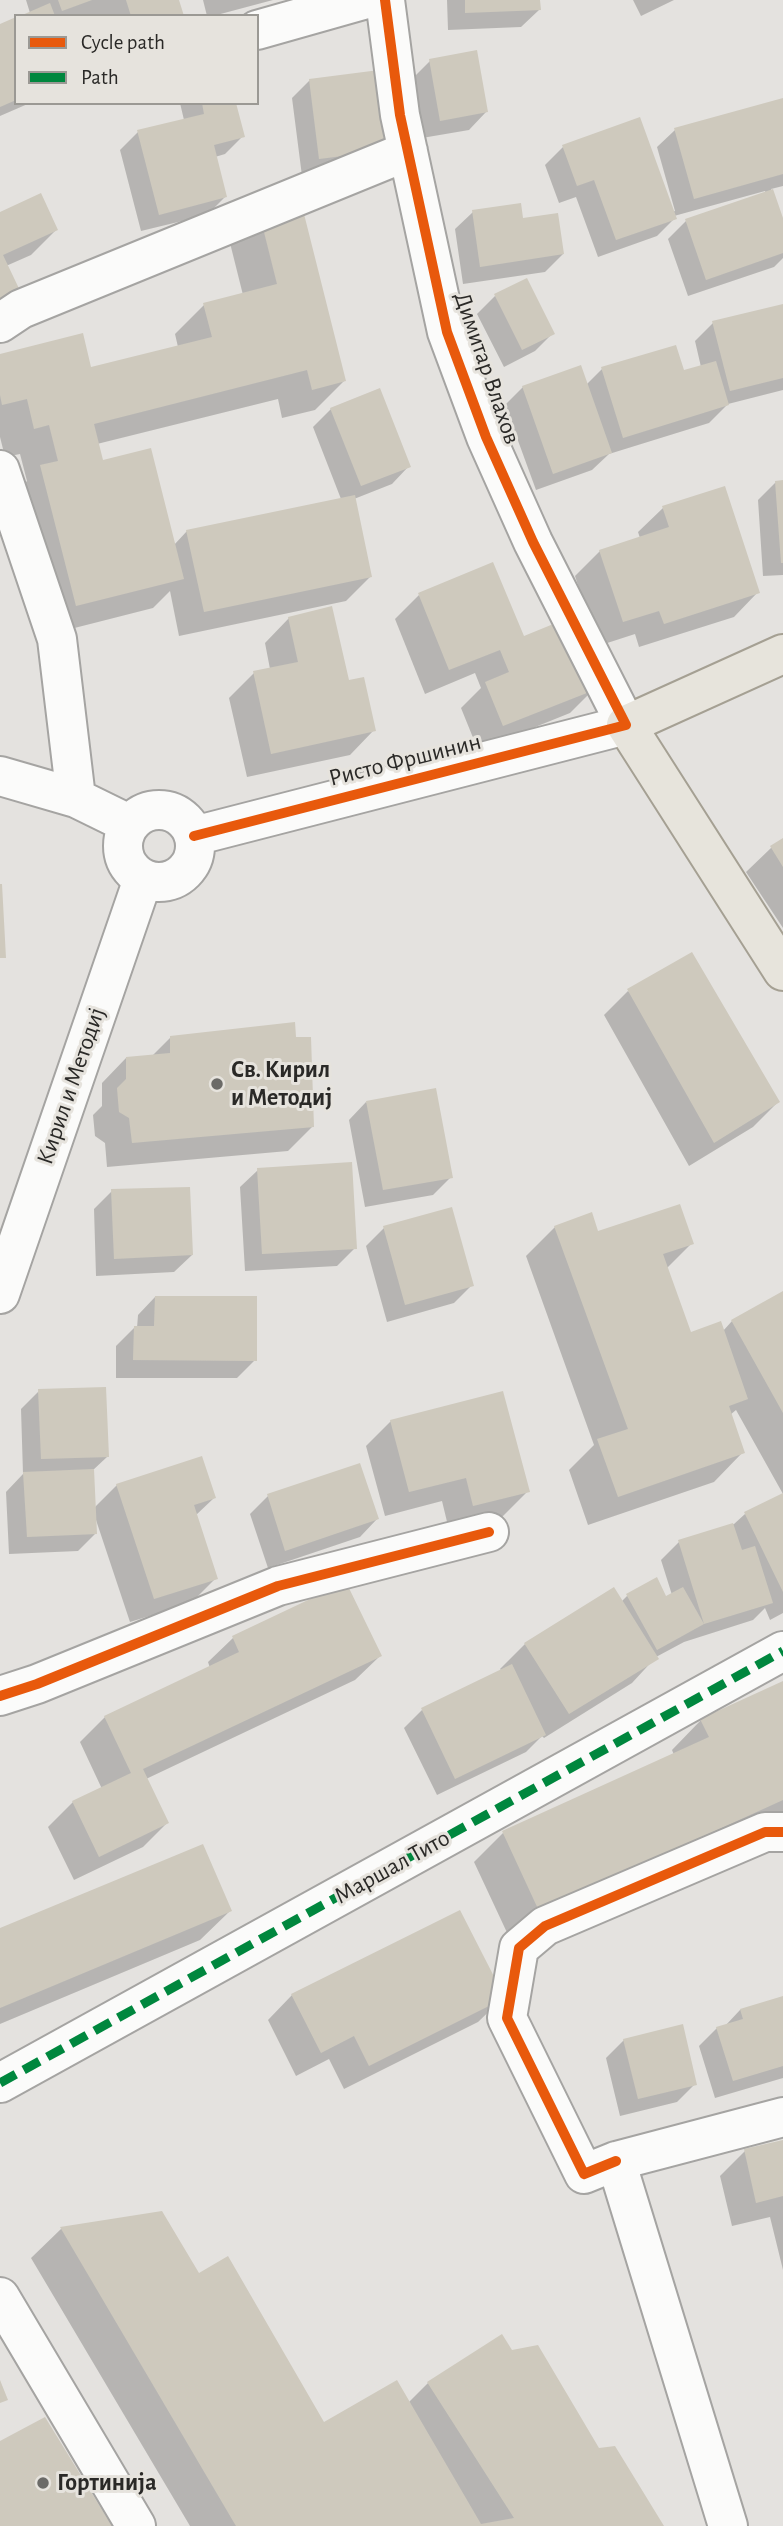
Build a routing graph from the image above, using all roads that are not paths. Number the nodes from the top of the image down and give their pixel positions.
1 (363, 0) edge
2 (385, 0) edge
3 (259, 29) edge
4 (408, 151) junction
5 (0, 323) edge
6 (0, 470) edge
7 (783, 654) edge
8 (626, 725) junction
9 (0, 776) edge
10 (76, 797) junction
11 (129, 824) junction
12 (194, 836) junction
13 (143, 879) junction
14 (783, 971) edge
15 (0, 1294) edge
16 (489, 1532) dead end
17 (783, 1650) edge
18 (0, 1696) edge
19 (783, 1832) edge
20 (0, 2083) edge
21 (783, 2117) edge
22 (616, 2161) junction
23 (0, 2297) edge
24 (136, 2526) edge
25 (728, 2526) edge

1 - 3 street
2 - 4 street, Димитар Влахов
4 - 5 street
4 - 8 street, Димитар Влахов
6 - 10 street
7 - 8 main road
8 - 12 street, Ристо Фршинин
8 - 14 main road, Димитар Влахов
9 - 10 street
10 - 11 street
11 - 12 street
11 - 13 street
12 - 13 street
13 - 15 street, Кирил и Методиј
16 - 18 street
17 - 20 street, Маршал Тито
19 - 22 street
21 - 22 street
22 - 25 street
23 - 24 street

